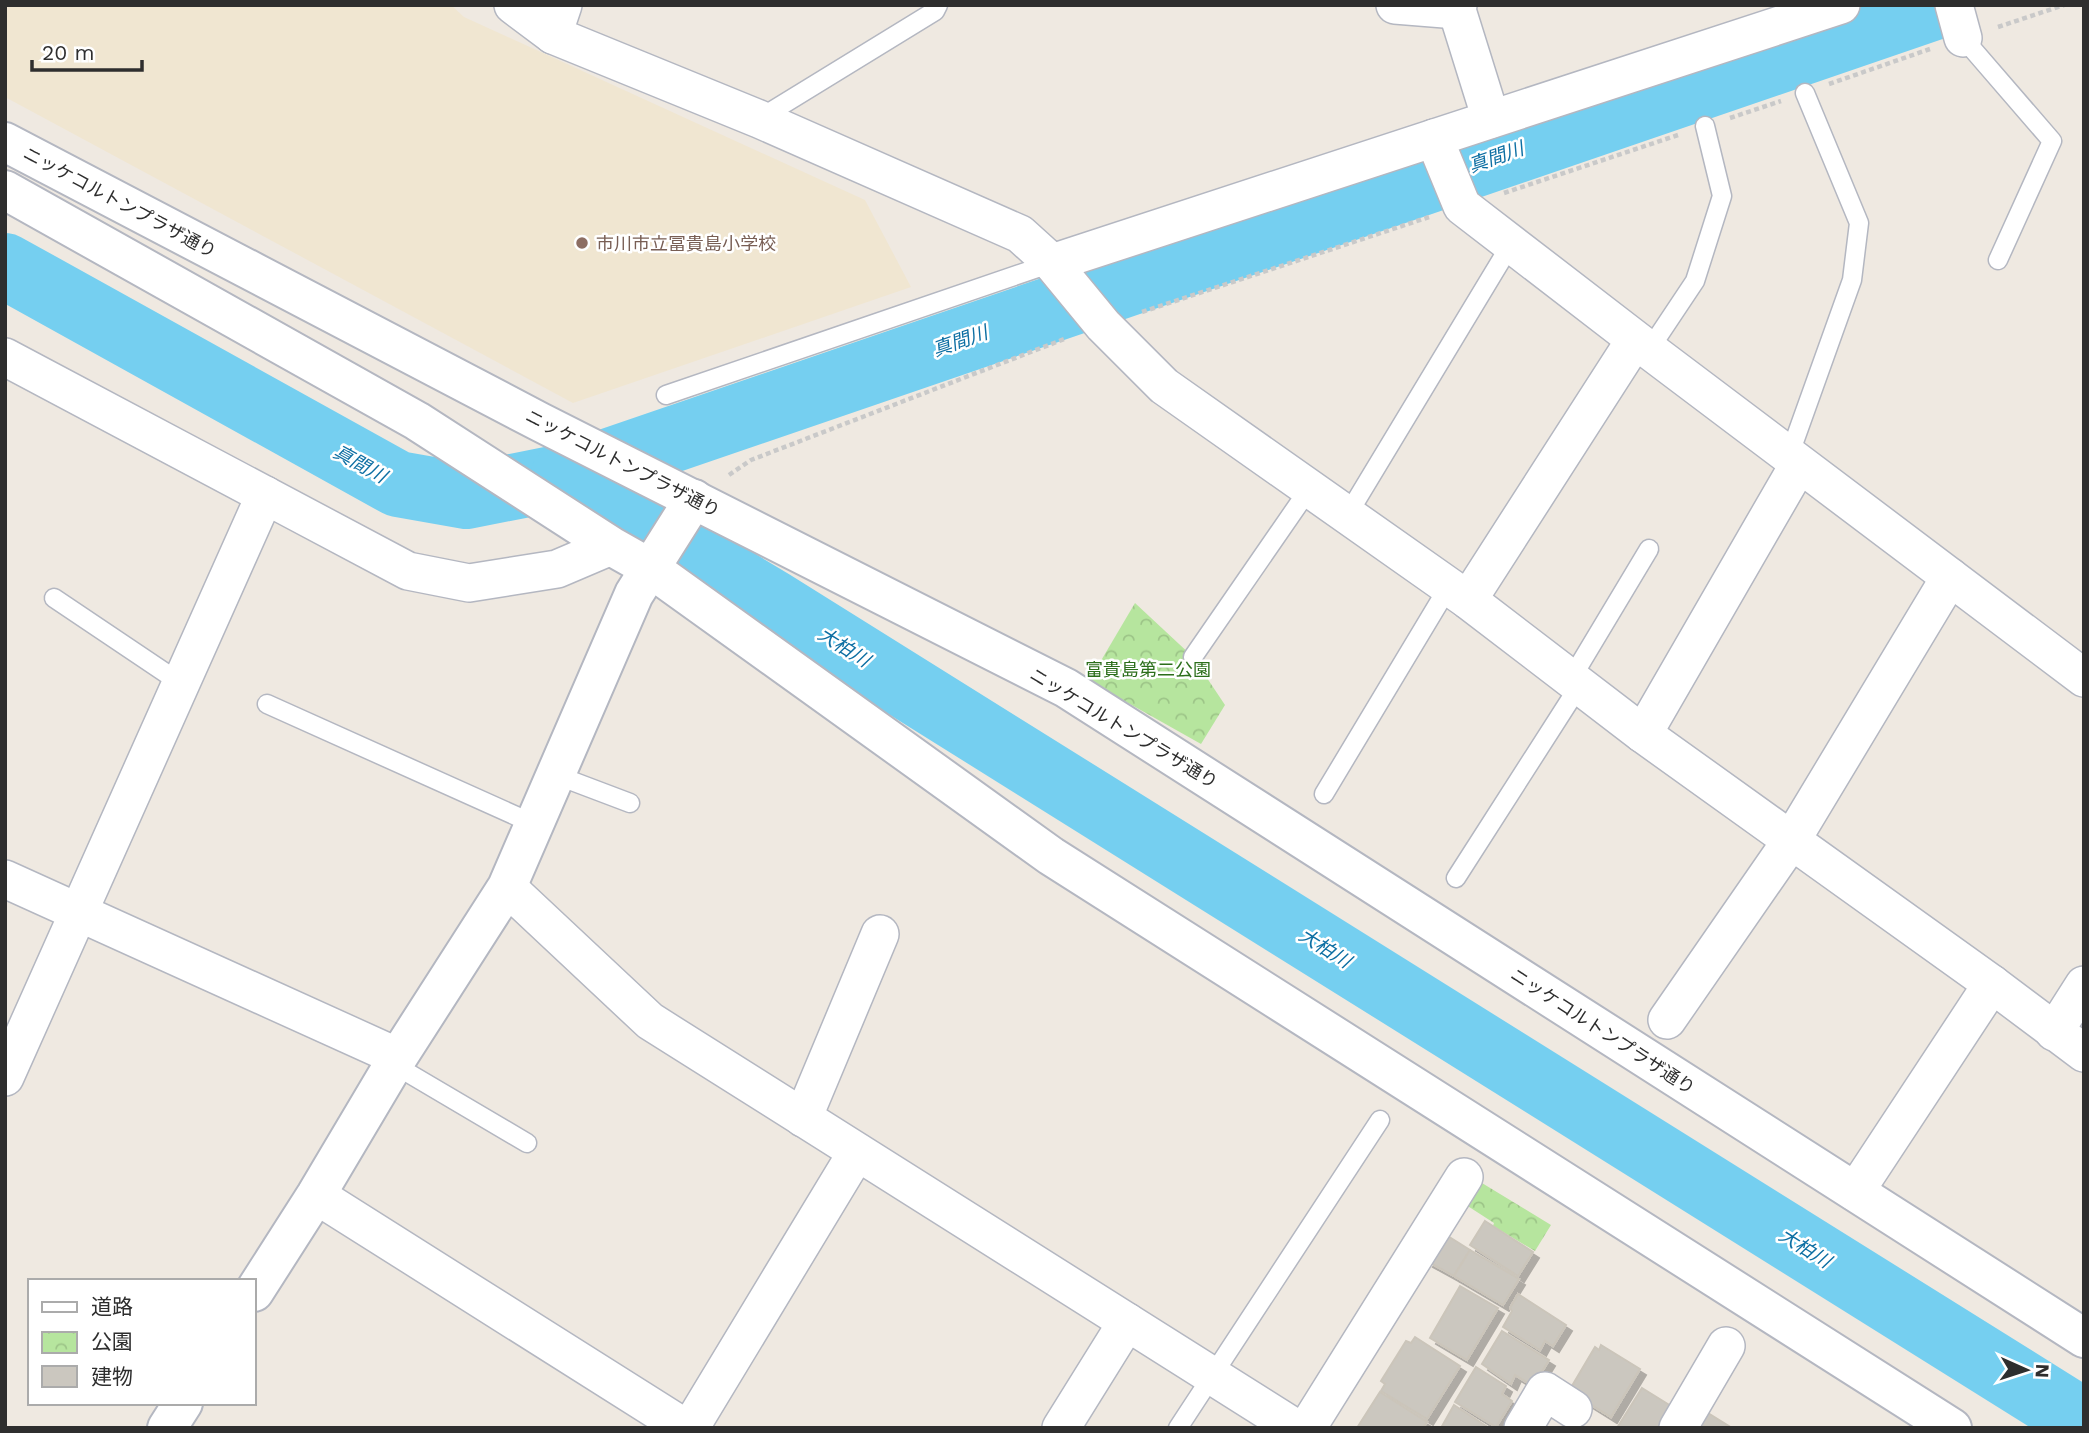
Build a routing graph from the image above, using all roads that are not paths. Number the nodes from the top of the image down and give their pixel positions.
1 (513, 5) edge
2 (938, 5) edge
3 (1395, 5) edge
4 (1827, 7) edge
5 (1457, 8) edge
6 (558, 20) edge
7 (1959, 22) edge
8 (1805, 93) road end
9 (759, 119) junction
10 (1491, 119) junction
11 (1705, 126) road end
12 (1434, 138) junction
13 (5, 142) edge
14 (5, 190) edge
15 (1511, 244) junction
16 (1998, 260) dead end
17 (1052, 263) junction
18 (1642, 345) junction
19 (5, 357) edge
20 (666, 395) dead end
21 (1794, 460) junction
22 (1309, 489) junction
23 (679, 491) junction
24 (265, 495) junction
25 (1348, 514) junction
26 (609, 544) junction
27 (1649, 549) dead end
28 (650, 568) junction
29 (1950, 577) junction
30 (1458, 593) junction
31 (54, 598) dead end
32 (1193, 657) dead end
33 (2084, 678) edge
34 (1575, 682) junction
35 (182, 684) junction
36 (267, 704) dead end
37 (1643, 734) junction
38 (556, 775) junction
39 (1324, 794) dead end
40 (630, 803) dead end
41 (534, 824) junction
42 (1791, 841) junction
43 (1456, 878) dead end
44 (5, 879) edge
45 (507, 887) junction
46 (80, 913) junction
47 (880, 934) dead end
48 (1992, 984) junction
49 (2084, 985) edge
50 (1667, 1020) dead end
51 (2054, 1032) junction
52 (2084, 1053) edge
53 (395, 1061) junction
54 (5, 1077) edge
55 (803, 1118) junction
56 (1380, 1120) dead end
57 (527, 1143) dead end
58 (857, 1152) junction
59 (1464, 1177) dead end
60 (1855, 1192) junction
61 (316, 1195) junction
62 (256, 1289) edge
63 (1127, 1322) junction
64 (2084, 1338) edge
65 (1726, 1346) dead end
66 (1211, 1375) junction
67 (182, 1405) edge
68 (1573, 1409) dead end
69 (167, 1428) edge
70 (687, 1428) edge
71 (1061, 1428) edge
72 (1178, 1428) edge
73 (1295, 1428) edge
74 (1307, 1428) edge
75 (1523, 1428) edge
76 (1678, 1428) edge
77 (1952, 1428) edge

1 - 6 street
2 - 9 lane
3 - 5 street
4 - 10 street
5 - 10 street
6 - 9 street
7 - 16 lane
8 - 21 lane
9 - 17 street
10 - 12 street
11 - 18 lane
12 - 15 street
12 - 17 street
13 - 23 street, ニッケコルトンプラザ通り
14 - 26 street
15 - 18 street
15 - 25 lane
17 - 20 lane
17 - 22 street
18 - 21 street
18 - 30 street
19 - 24 street
21 - 29 street
21 - 37 street
22 - 25 street
22 - 32 lane
23 - 28 street
23 - 60 street, ニッケコルトンプラザ通り
24 - 26 street
24 - 35 street
25 - 30 street
26 - 28 street
27 - 34 lane
28 - 38 street
28 - 77 street
29 - 33 street
29 - 42 street
30 - 34 street
30 - 39 lane
31 - 35 lane
34 - 37 street
34 - 43 lane
35 - 46 street
36 - 41 lane
37 - 42 street
38 - 40 lane
38 - 41 street
41 - 45 street
42 - 48 street
42 - 50 street
44 - 46 street
45 - 53 street
45 - 55 street
46 - 53 street
46 - 54 street
47 - 55 street
48 - 51 street
48 - 60 street
49 - 51 street
51 - 52 street
53 - 57 lane
53 - 61 street
55 - 58 street
56 - 66 lane
58 - 63 street
58 - 70 street
59 - 74 street
60 - 64 street, ニッケコルトンプラザ通り
61 - 62 street
61 - 70 street
63 - 66 street
63 - 71 street
65 - 76 street
66 - 72 lane
66 - 73 street
67 - 69 street
68 - 75 street

